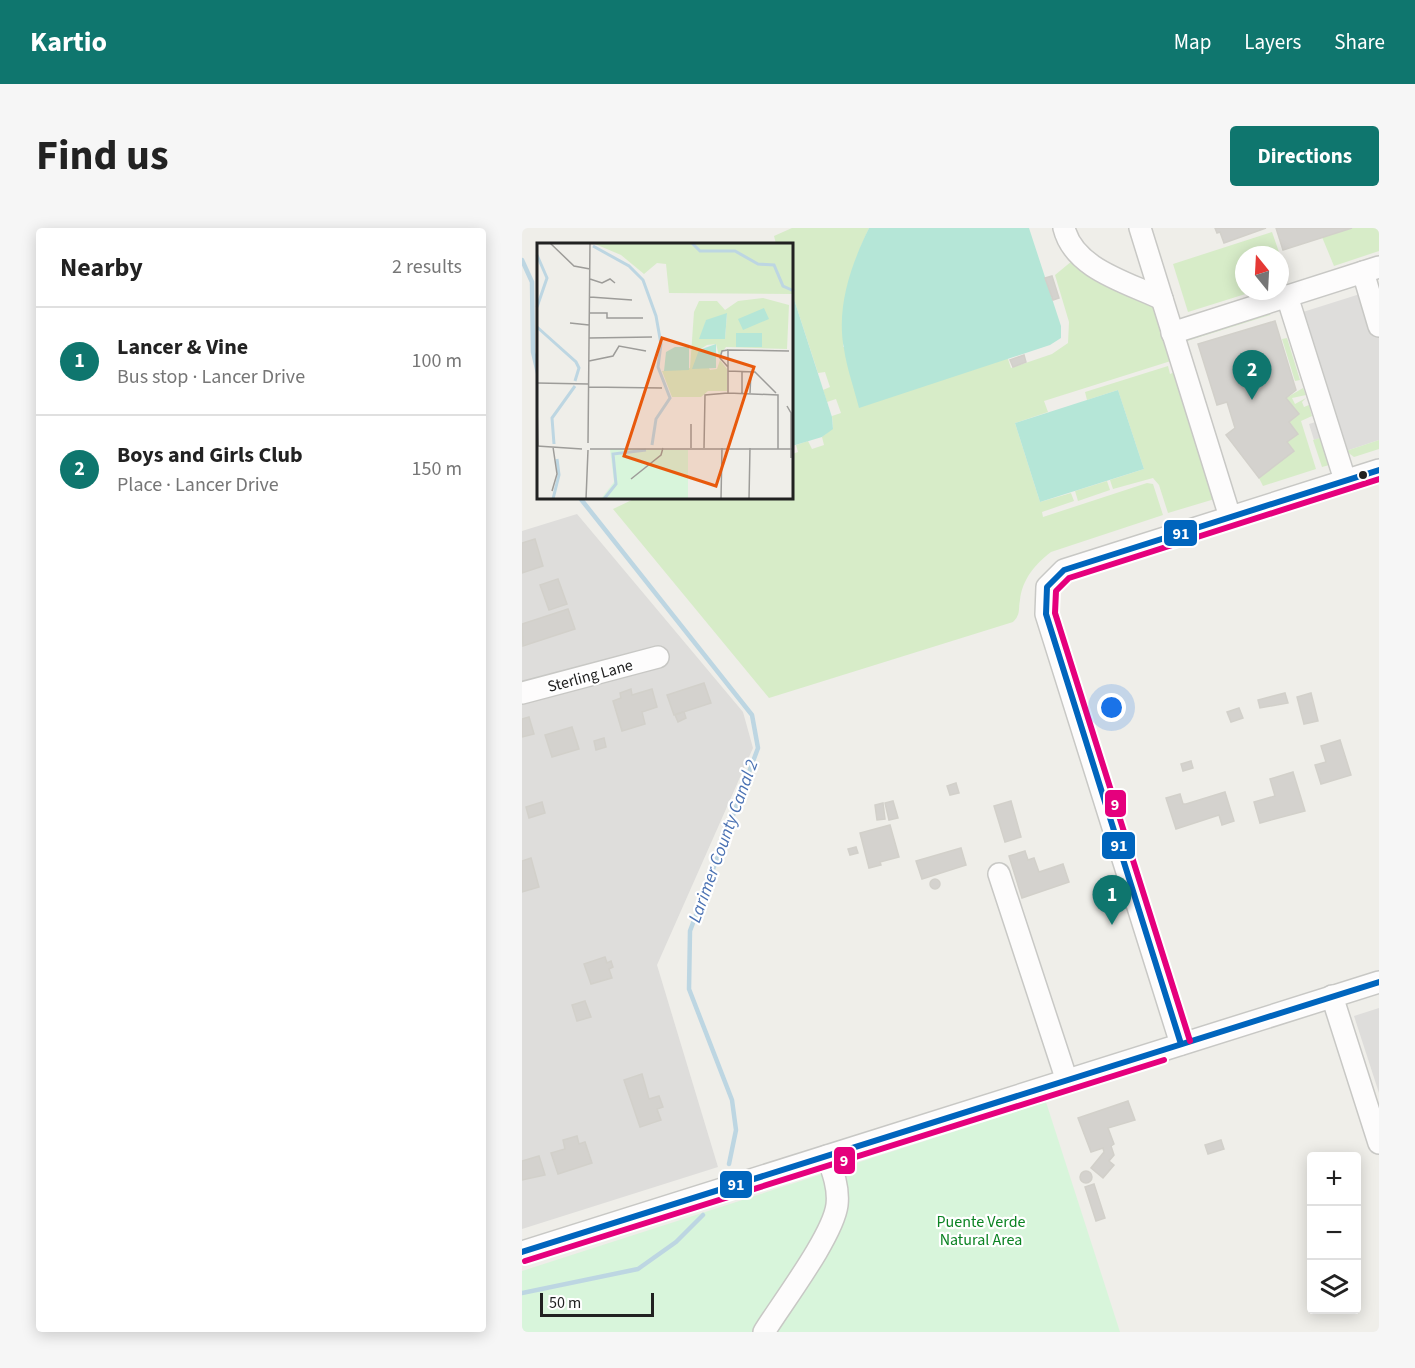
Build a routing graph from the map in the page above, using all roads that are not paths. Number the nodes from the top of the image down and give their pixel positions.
1 (1064, 228) edge
2 (1140, 228) edge
3 (1371, 270) edge
4 (1289, 295) edge
5 (1162, 298) junction
6 (1275, 300) edge
7 (1288, 300) edge
8 (1379, 326) edge
9 (1172, 333) junction
10 (1379, 470) edge
11 (1345, 480) junction
12 (1230, 517) junction
13 (658, 657) dead end
14 (522, 693) edge
15 (999, 874) dead end
16 (1379, 982) edge
17 (1332, 996) junction
18 (1181, 1044) junction
19 (1067, 1081) junction
20 (1379, 1143) edge
21 (827, 1156) junction
22 (522, 1252) edge
23 (764, 1332) edge

1 - 5 street
2 - 5 street
3 - 4 street
3 - 8 street
5 - 9 street
6 - 9 street
7 - 11 street
9 - 12 street
10 - 11 street
11 - 12 street
12 - 18 street
13 - 14 street, Sterling Lane
15 - 19 street
16 - 17 street
17 - 18 street
17 - 20 street
18 - 19 street
19 - 21 street
21 - 22 street
21 - 23 street

